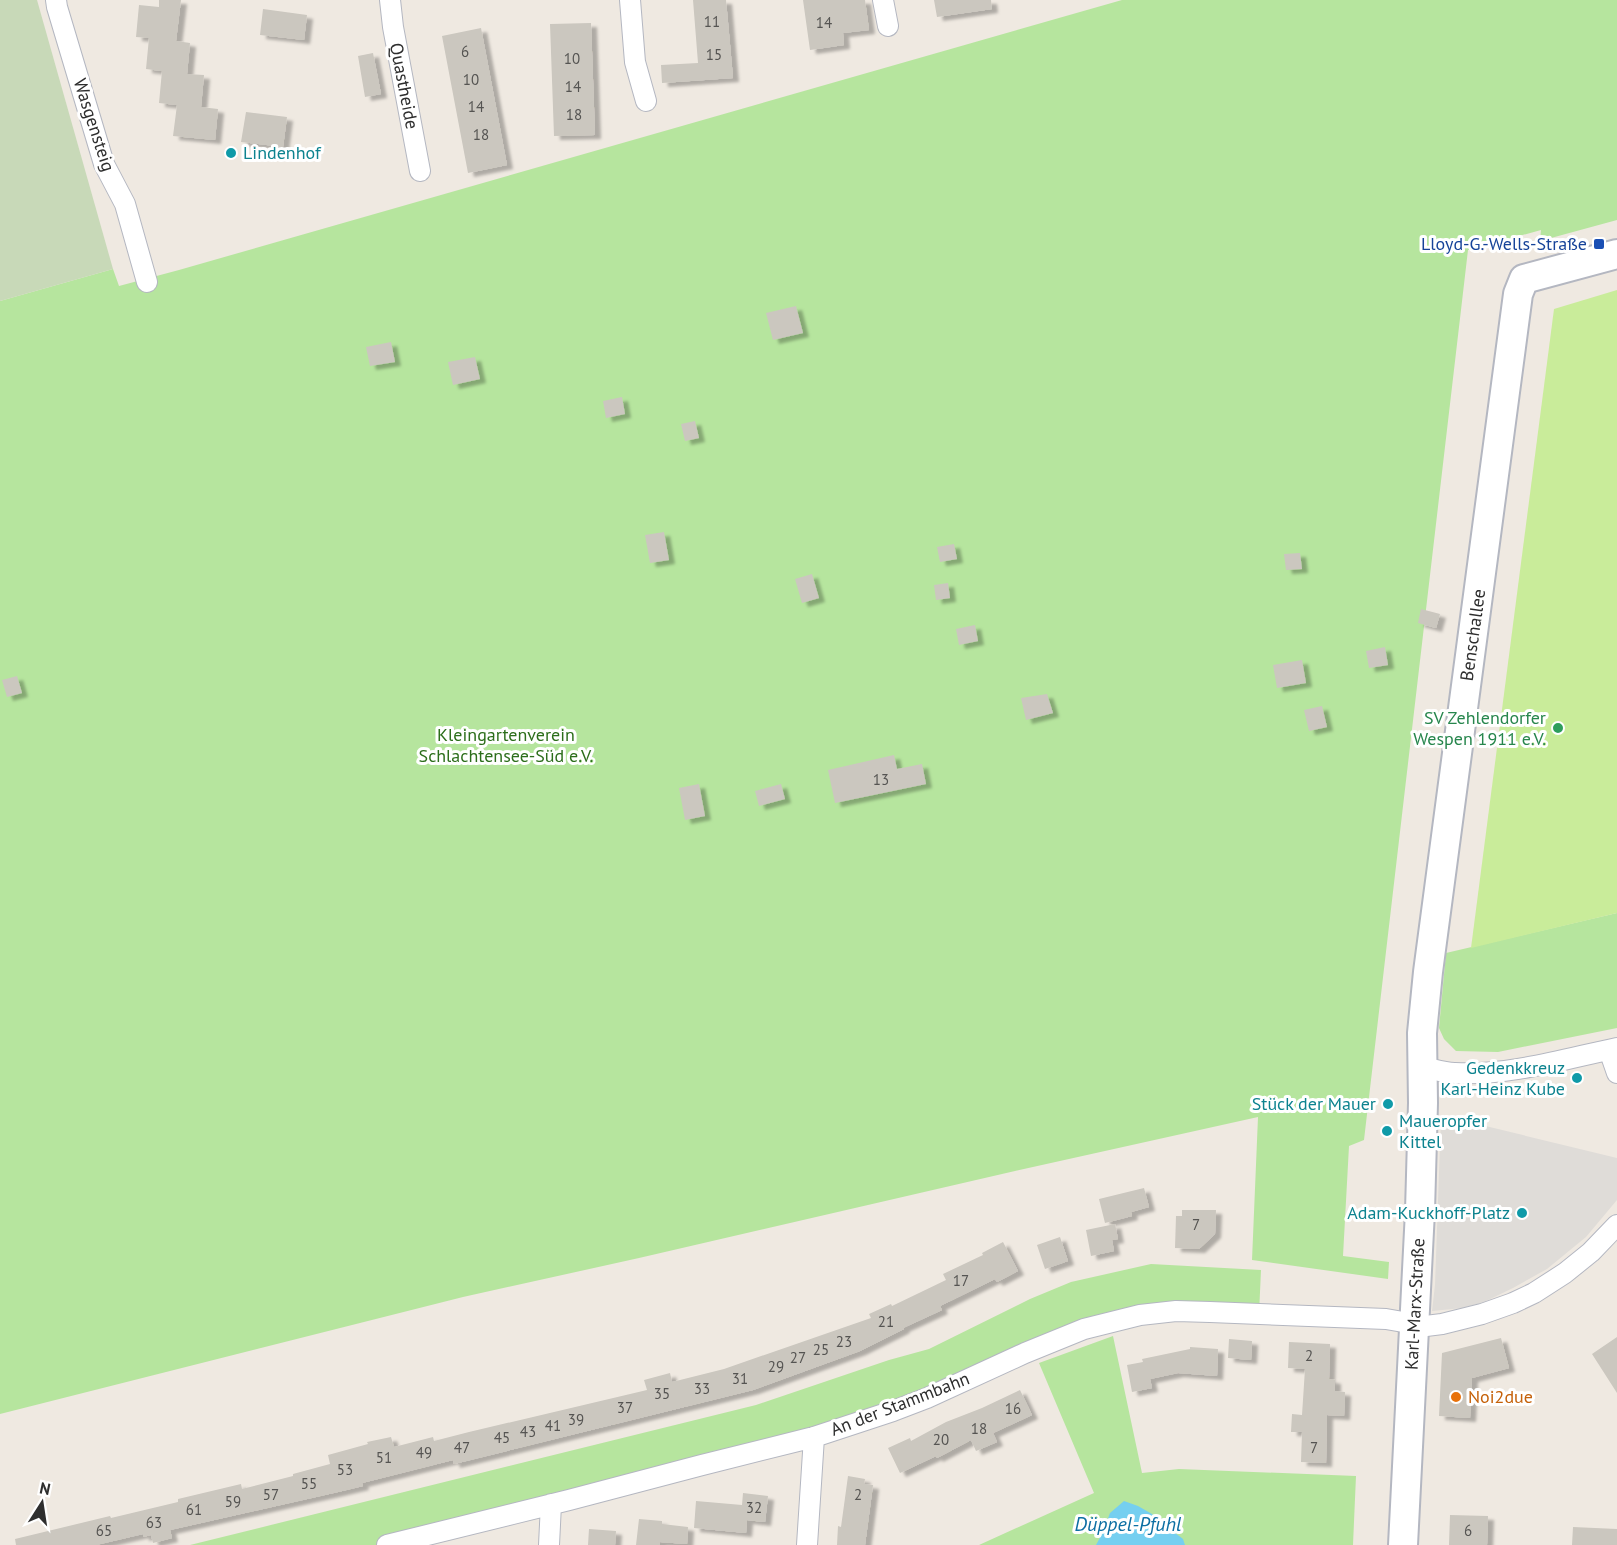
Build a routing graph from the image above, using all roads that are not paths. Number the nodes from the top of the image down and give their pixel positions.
1 (56, 0) edge
2 (390, 0) edge
3 (630, 0) edge
4 (883, 0) edge
5 (888, 26) dead end
6 (646, 101) dead end
7 (420, 171) dead end
8 (1617, 255) edge
9 (147, 282) dead end
10 (1423, 1028) joint
11 (1613, 1049) edge
12 (1423, 1067) junction
13 (1617, 1073) edge
14 (1617, 1225) edge
15 (1415, 1325) junction
16 (814, 1437) junction
17 (551, 1504) junction
18 (387, 1545) edge
19 (549, 1545) edge
20 (807, 1545) edge
21 (1403, 1545) edge

1 - 9 street, Wasgensteig
2 - 7 street, Quastheide
3 - 6 street
4 - 5 street
8 - 10 street, Benschallee
10 - 12 street, Karl-Marx-Straße
11 - 12 street
11 - 13 street
12 - 15 street, Karl-Marx-Straße
14 - 15 street, An der Stammbahn
15 - 16 street, An der Stammbahn
15 - 21 street, Karl-Marx-Straße
16 - 17 street, An der Stammbahn
16 - 20 street
17 - 18 street, An der Stammbahn
17 - 19 street

